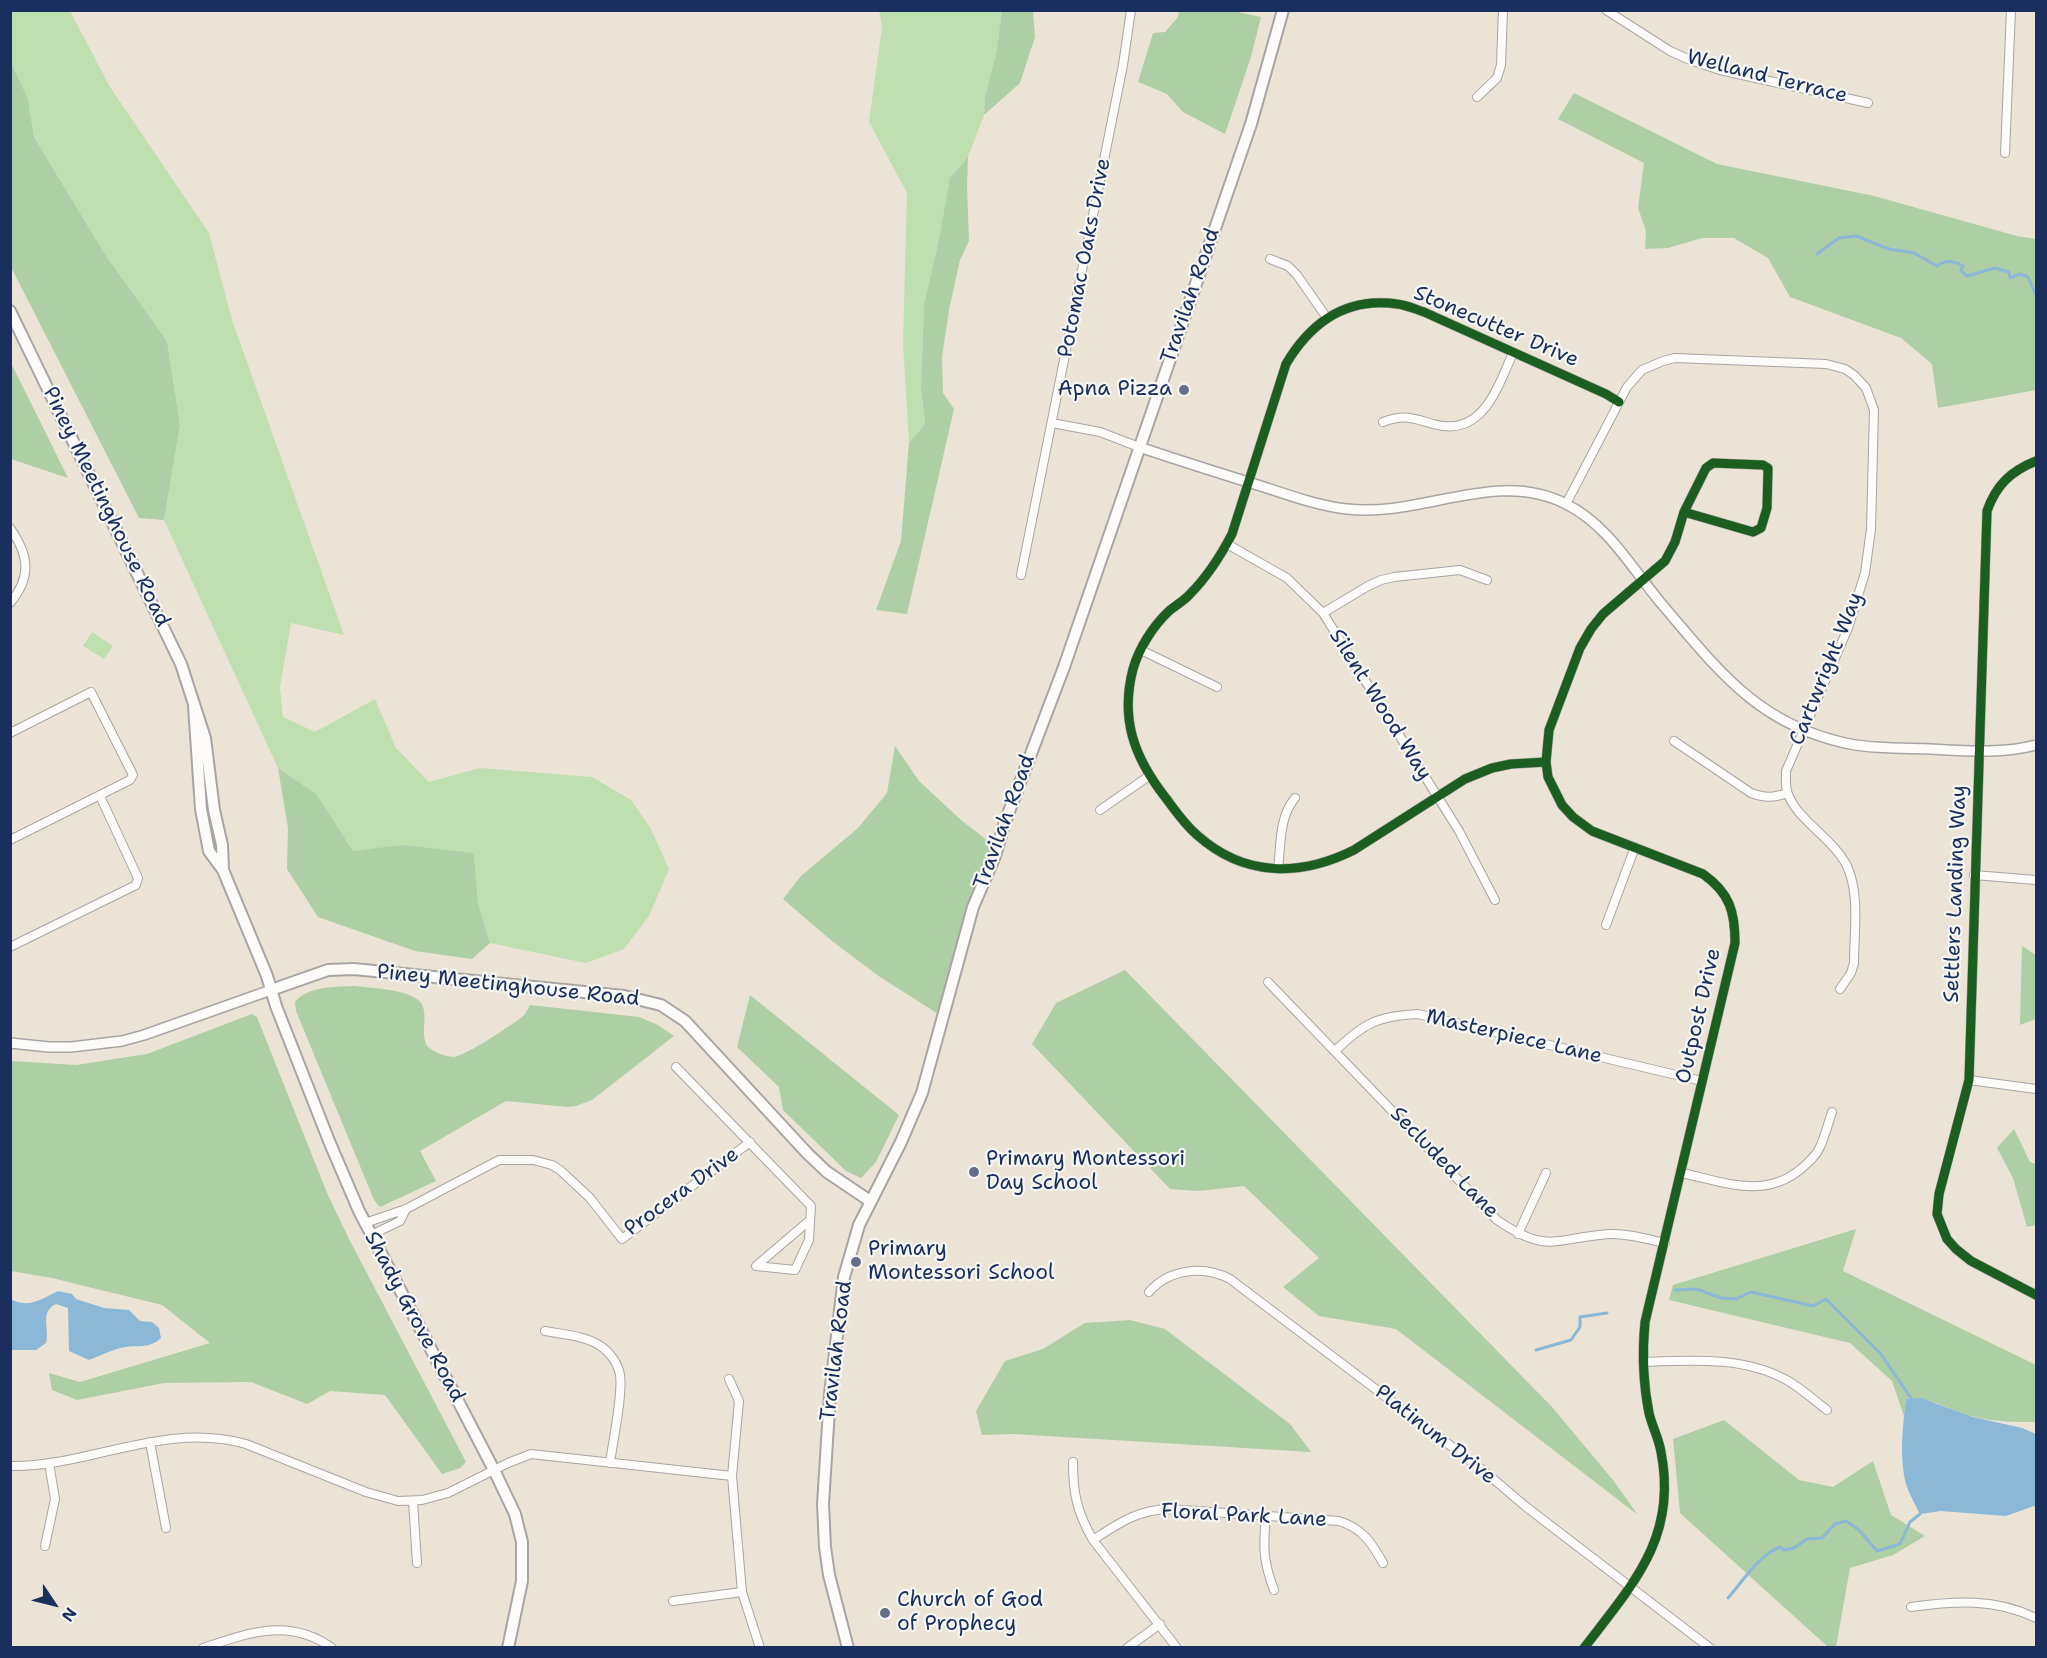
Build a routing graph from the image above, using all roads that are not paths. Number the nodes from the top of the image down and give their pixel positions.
1 (1131, 10) edge
2 (1283, 10) edge
3 (1503, 10) edge
4 (1606, 10) edge
5 (2011, 10) edge
6 (1477, 97) dead end
7 (1868, 103) dead end
8 (2005, 153) dead end
9 (1270, 259) dead end
10 (10, 311) edge
11 (1327, 318) junction
12 (1513, 352) junction
13 (1619, 402) junction
14 (1383, 422) dead end
15 (1052, 423) junction
16 (1139, 447) junction
17 (2037, 461) edge
18 (1248, 482) junction
19 (1566, 504) junction
20 (1684, 512) junction
21 (10, 528) edge
22 (1227, 544) junction
23 (1021, 575) dead end
24 (1487, 580) dead end
25 (1643, 581) junction
26 (10, 603) edge
27 (1323, 613) junction
28 (1141, 650) junction
29 (1217, 687) dead end
30 (1803, 729) junction
31 (10, 733) edge
32 (1674, 741) dead end
33 (2037, 745) edge
34 (1978, 751) junction
35 (1546, 762) junction
36 (1149, 776) junction
37 (1787, 793) junction
38 (100, 796) junction
39 (1437, 797) junction
40 (1295, 798) dead end
41 (1101, 810) dead end
42 (10, 840) edge
43 (1635, 847) junction
44 (1278, 869) junction
45 (1974, 875) junction
46 (2037, 880) edge
47 (1495, 900) dead end
48 (1606, 925) dead end
49 (10, 948) edge
50 (1268, 982) dead end
51 (1840, 989) dead end
52 (271, 990) junction
53 (10, 1043) edge
54 (1335, 1051) junction
55 (676, 1067) dead end
56 (1969, 1080) junction
57 (1702, 1081) junction
58 (2037, 1089) edge
59 (1832, 1112) dead end
60 (750, 1142) junction
61 (1546, 1173) dead end
62 (1682, 1173) junction
63 (870, 1201) junction
64 (406, 1209) junction
65 (810, 1220) junction
66 (365, 1223) junction
67 (1518, 1234) junction
68 (371, 1235) junction
69 (1665, 1243) junction
70 (1149, 1292) dead end
71 (2037, 1295) edge
72 (545, 1331) dead end
73 (1643, 1362) junction
74 (729, 1379) dead end
75 (1827, 1410) dead end
76 (150, 1442) junction
77 (1073, 1462) dead end
78 (49, 1463) junction
79 (610, 1463) junction
80 (10, 1466) edge
81 (494, 1470) junction
82 (732, 1476) junction
83 (413, 1501) junction
84 (1266, 1516) junction
85 (165, 1528) dead end
86 (1093, 1540) junction
87 (45, 1546) dead end
88 (417, 1563) dead end
89 (1383, 1563) dead end
90 (1631, 1587) junction
91 (1274, 1590) dead end
92 (742, 1592) junction
93 (674, 1601) dead end
94 (1911, 1607) dead end
95 (2037, 1618) edge
96 (1160, 1624) junction
97 (204, 1647) edge
98 (332, 1647) edge
99 (508, 1647) edge
100 (760, 1647) edge
101 (848, 1647) edge
102 (1127, 1647) edge
103 (1177, 1647) edge
104 (1584, 1647) edge
105 (1710, 1647) edge

1 - 15 street, Potomac Oaks Drive
2 - 16 main road, Travilah Road
3 - 6 street
4 - 7 street, Welland Terrace
5 - 8 street
9 - 11 street
10 - 52 main road, Piney Meetinghouse Road
11 - 12 street, Stonecutter Drive
11 - 18 street, Stonecutter Drive
12 - 13 street, Stonecutter Drive
12 - 14 street
13 - 19 street, Cartwright Way
13 - 30 street, Cartwright Way
15 - 16 street
15 - 23 street, Potomac Oaks Drive
16 - 18 street
16 - 63 main road, Travilah Road
17 - 34 street, Settlers Landing Way
18 - 19 street
18 - 22 street, Stonecutter Drive
19 - 25 street
20 - 20 street, Outpost Drive
20 - 25 street, Outpost Drive
21 - 26 street
22 - 27 street, Silent Wood Way
22 - 28 street, Stonecutter Drive
24 - 27 street
25 - 30 street
25 - 35 street, Outpost Drive
27 - 39 street, Silent Wood Way
28 - 29 street
28 - 36 street, Stonecutter Drive
30 - 34 street
30 - 37 street, Cartwright Way
31 - 38 street
32 - 37 street
33 - 34 street
34 - 45 street, Settlers Landing Way
35 - 39 street, Stonecutter Drive
35 - 43 street, Outpost Drive
36 - 41 street
36 - 44 street, Stonecutter Drive
37 - 51 street
38 - 42 street
38 - 49 street
39 - 44 street, Stonecutter Drive
39 - 47 street, Silent Wood Way
40 - 44 street
43 - 48 street
43 - 57 street, Outpost Drive
45 - 46 street
45 - 56 street, Settlers Landing Way
50 - 54 street, Secluded Lane
52 - 53 street
52 - 63 main road, Piney Meetinghouse Road
52 - 66 main road, Shady Grove Road
54 - 57 street, Masterpiece Lane
54 - 67 street, Secluded Lane
55 - 60 street
56 - 58 street
56 - 71 street, Settlers Landing Way
57 - 62 street, Outpost Drive
59 - 62 street
60 - 64 street, Procera Drive
60 - 65 street
61 - 67 street
62 - 69 street, Outpost Drive
63 - 101 main road, Travilah Road
64 - 66 street, Procera Drive
64 - 68 street, Procera Drive
65 - 65 street
66 - 68 main road, Shady Grove Road
67 - 69 street, Secluded Lane
68 - 81 main road, Shady Grove Road
69 - 73 street, Outpost Drive
70 - 90 street, Platinum Drive
72 - 79 street
73 - 75 street
73 - 90 street, Outpost Drive
74 - 82 street
76 - 78 street
76 - 83 street
76 - 85 street
77 - 86 street
78 - 80 street
78 - 87 street
79 - 81 street
79 - 82 street
81 - 83 street
81 - 99 main road, Shady Grove Road
82 - 92 street
83 - 88 street
84 - 86 street, Floral Park Lane
84 - 89 street, Floral Park Lane
84 - 91 street
86 - 96 street
90 - 104 street, Outpost Drive
90 - 105 street, Platinum Drive
92 - 93 street
92 - 100 street
94 - 95 street
96 - 102 street
96 - 103 street
97 - 98 street

